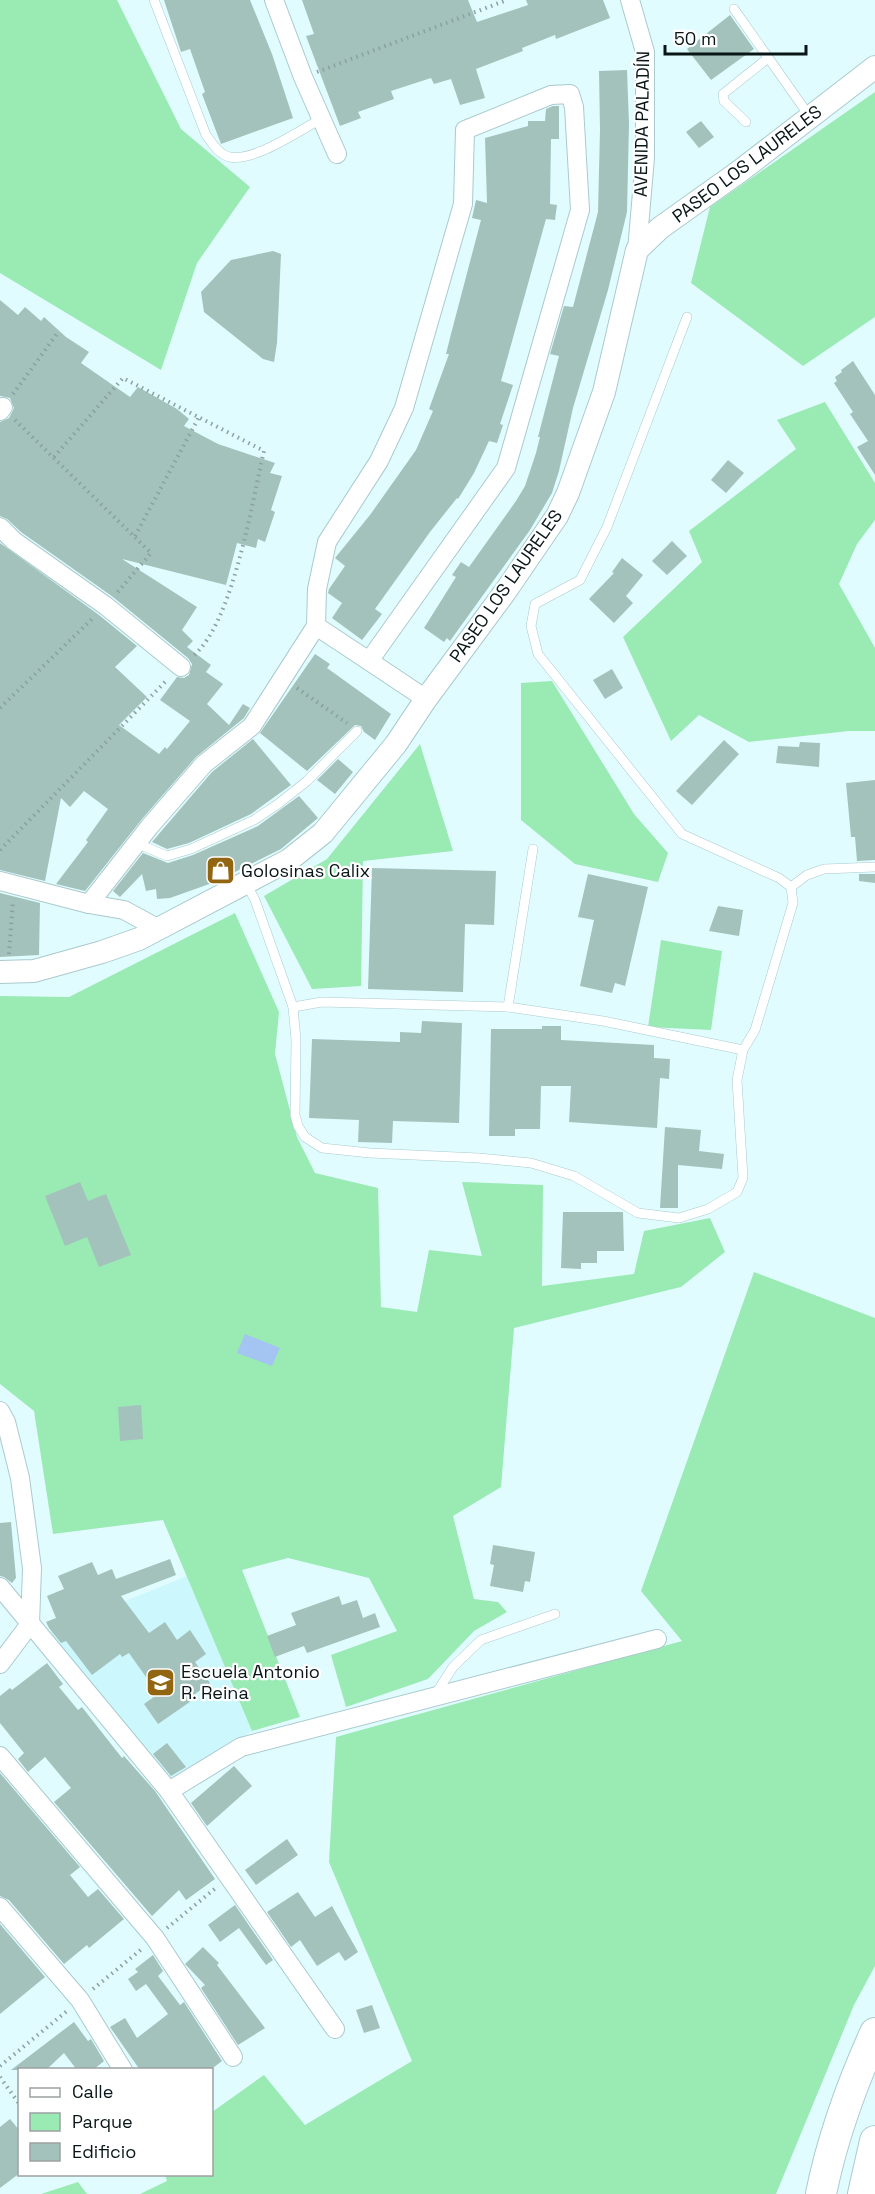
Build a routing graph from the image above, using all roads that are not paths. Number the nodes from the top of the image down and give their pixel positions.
1 (154, 0) edge
2 (274, 0) edge
3 (630, 0) edge
4 (734, 9) dead end
5 (768, 58) junction
6 (875, 68) edge
7 (810, 117) junction
8 (321, 119) junction
9 (746, 122) dead end
10 (337, 154) dead end
11 (637, 250) junction
12 (687, 317) dead end
13 (0, 527) edge
14 (316, 626) junction
15 (369, 661) junction
16 (181, 666) road end
17 (426, 699) junction
18 (357, 730) road end
19 (136, 843) junction
20 (532, 849) dead end
21 (875, 867) edge
22 (7, 883) edge
23 (246, 883) junction
24 (791, 887) junction
25 (89, 904) junction
26 (159, 929) junction
27 (4, 972) edge
28 (293, 1007) junction
29 (508, 1007) junction
30 (743, 1050) junction
31 (0, 1411) edge
32 (0, 1587) edge
33 (555, 1614) dead end
34 (30, 1624) junction
35 (657, 1639) dead end
36 (0, 1664) edge
37 (435, 1695) junction
38 (0, 1756) edge
39 (170, 1791) junction
40 (0, 1907) edge
41 (335, 2029) dead end
42 (875, 2033) edge
43 (233, 2057) dead end
44 (122, 2068) edge
45 (875, 2141) edge
46 (821, 2194) edge
47 (863, 2194) edge

1 - 8 lane
2 - 8 street
3 - 11 street, AVENIDA PALADÍN
4 - 5 lane
5 - 7 lane
5 - 9 lane
6 - 7 street, PASEO LOS LAURELES
7 - 11 street, PASEO LOS LAURELES
8 - 10 street
11 - 17 street, PASEO LOS LAURELES
12 - 24 lane
13 - 16 street
14 - 15 street
14 - 15 street
14 - 19 street
15 - 17 street
17 - 23 street, PASEO LOS LAURELES
18 - 19 lane
19 - 25 street
20 - 29 lane
21 - 24 lane
22 - 25 street
23 - 26 street, PASEO LOS LAURELES
23 - 28 lane
24 - 30 lane
25 - 26 street
26 - 27 street, PASEO LOS LAURELES
28 - 29 lane
28 - 30 lane
29 - 30 lane
31 - 34 street
32 - 34 street
33 - 37 lane
34 - 36 street
34 - 39 street
35 - 37 street
37 - 39 street
38 - 43 street
39 - 41 street
40 - 44 street
42 - 46 highway
45 - 47 highway

